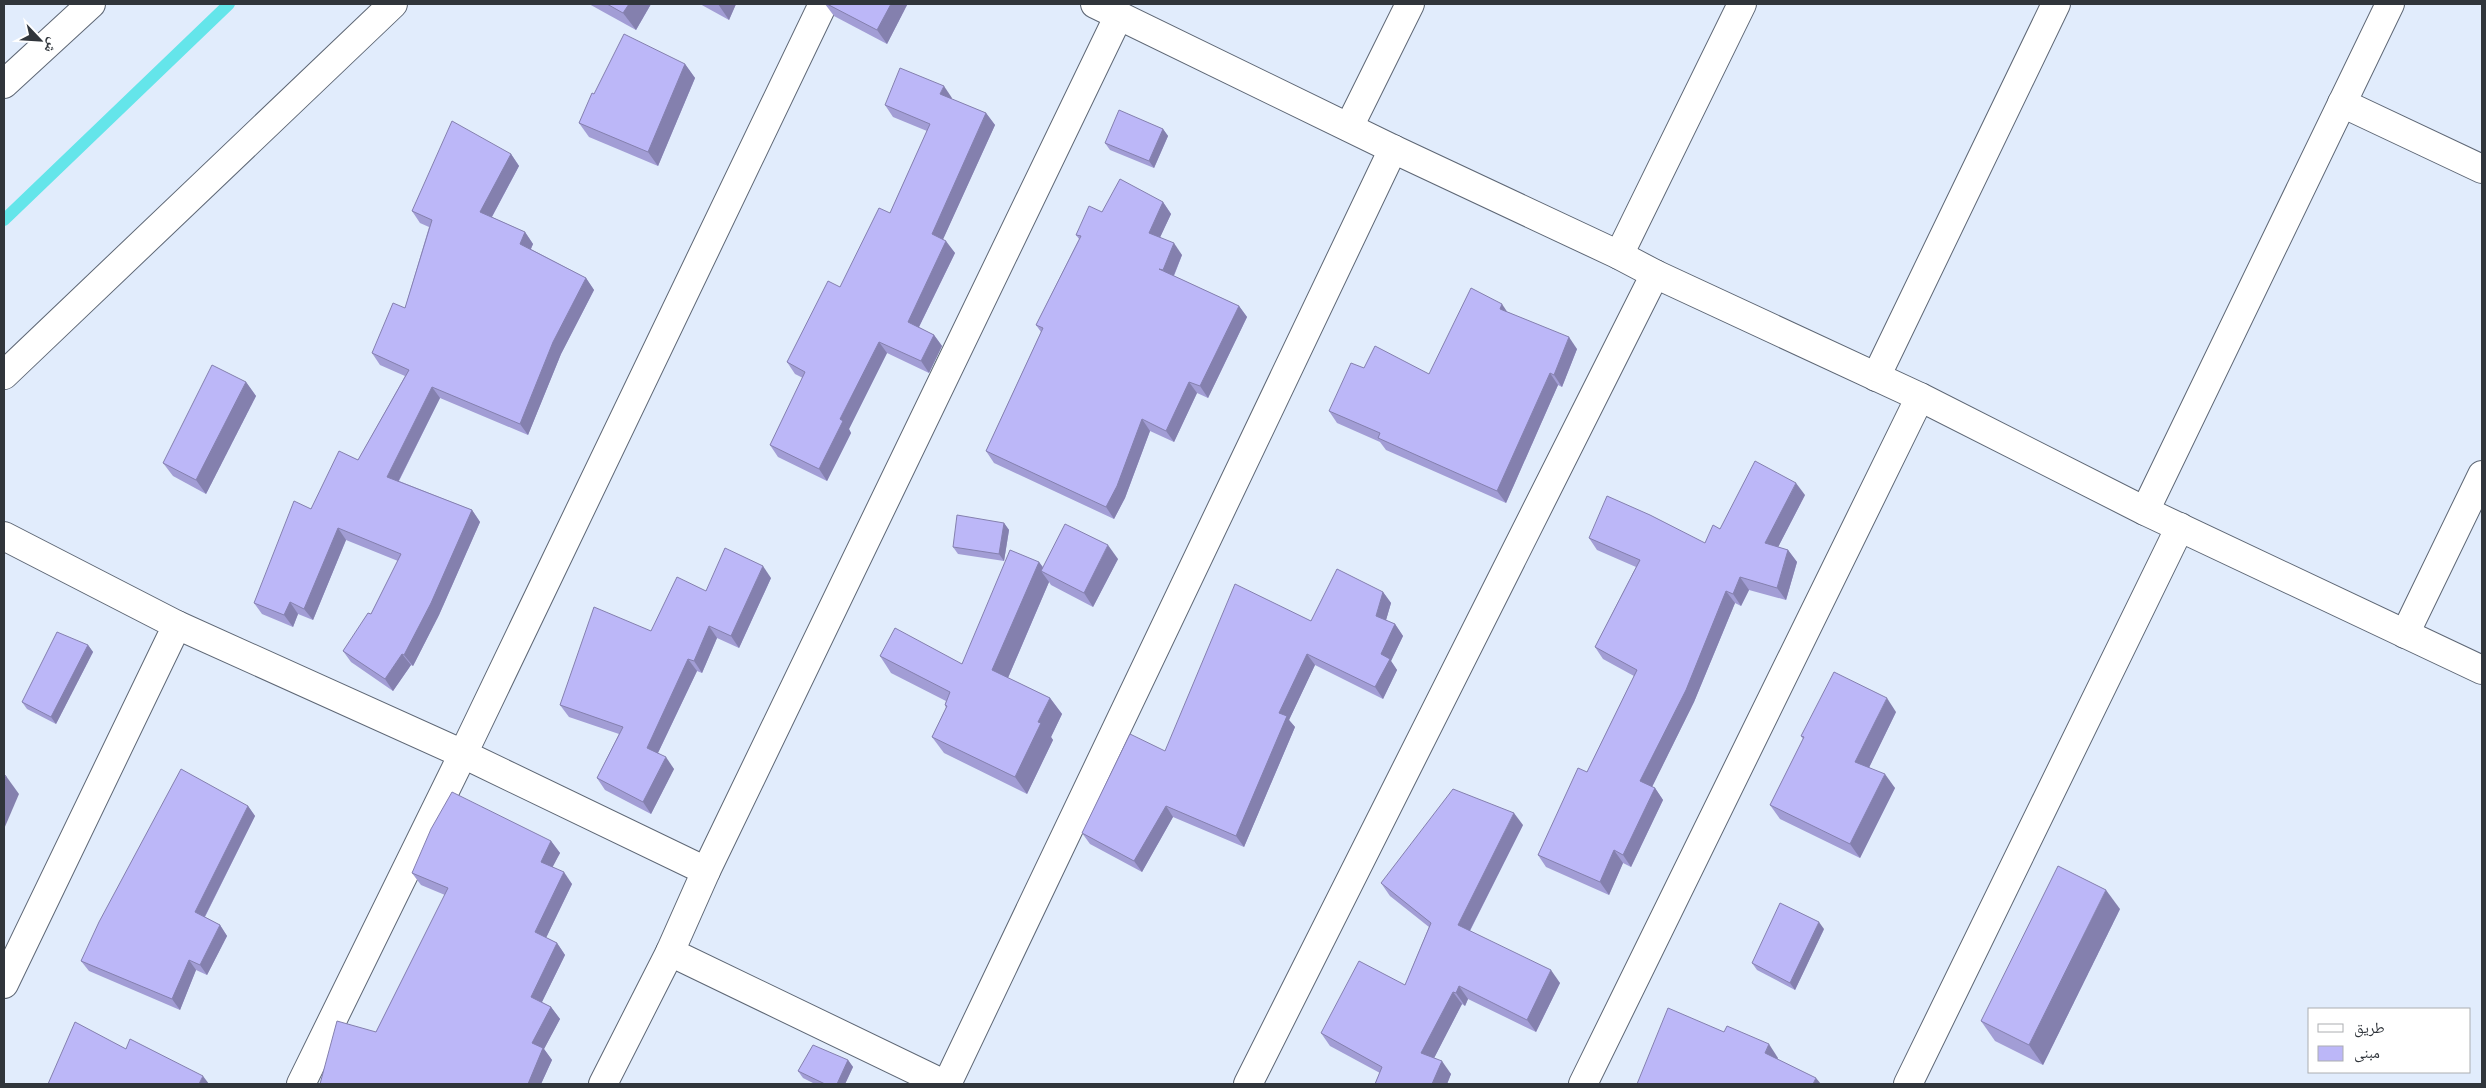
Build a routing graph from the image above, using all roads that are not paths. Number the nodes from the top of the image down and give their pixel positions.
1 (91, 4) edge
2 (393, 4) edge
3 (823, 4) edge
4 (1410, 4) edge
5 (1742, 4) edge
6 (2056, 4) edge
7 (2390, 4) edge
8 (1107, 9) edge
9 (4, 84) edge
10 (2342, 103) junction
11 (1349, 127) junction
12 (1393, 149) junction
13 (2482, 169) edge
14 (1619, 255) junction
15 (1655, 274) junction
16 (4, 375) edge
17 (1876, 377) junction
18 (1920, 397) junction
19 (2482, 475) edge
20 (2145, 511) junction
21 (2180, 528) junction
22 (4, 536) edge
23 (177, 625) junction
24 (2405, 634) junction
25 (2482, 670) edge
26 (463, 754) junction
27 (706, 871) junction
28 (670, 952) junction
29 (4, 984) edge
30 (301, 1084) edge
31 (604, 1084) edge
32 (945, 1084) edge
33 (1248, 1084) edge
34 (1583, 1084) edge
35 (1908, 1084) edge

1 - 9 street
2 - 16 street
3 - 26 street
4 - 11 street
5 - 14 street
6 - 17 street
7 - 10 street
8 - 11 street
8 - 27 street
10 - 13 street
10 - 20 street
11 - 12 street
12 - 14 street
12 - 32 street
14 - 15 street
15 - 17 street
15 - 33 street
17 - 18 street
18 - 20 street
18 - 34 street
19 - 24 street
20 - 21 street
21 - 24 street
21 - 35 street
22 - 23 street
23 - 26 street
23 - 29 street
24 - 25 street
26 - 27 street
26 - 30 street
27 - 28 street
28 - 31 street
28 - 32 street

